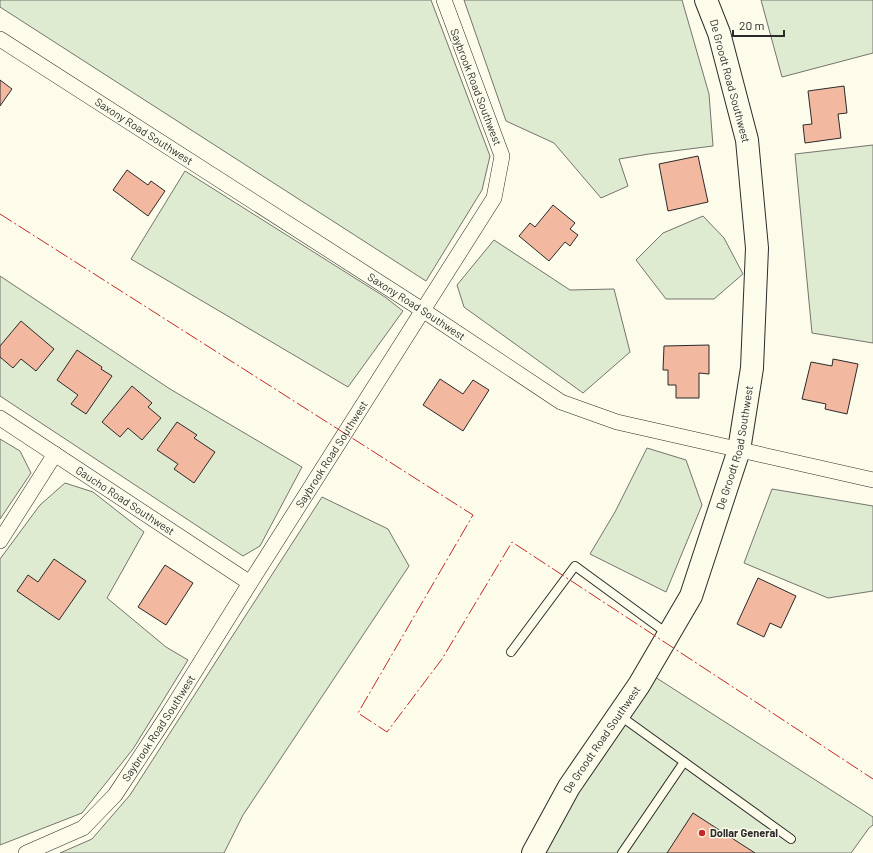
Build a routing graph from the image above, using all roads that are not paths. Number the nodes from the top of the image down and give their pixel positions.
1 (444, 0) edge
2 (706, 0) edge
3 (0, 39) edge
4 (424, 311) junction
5 (0, 418) edge
6 (739, 450) junction
7 (55, 454) junction
8 (873, 480) edge
9 (0, 541) edge
10 (250, 583) junction
11 (669, 634) junction
12 (511, 652) dead end
13 (619, 715) junction
14 (684, 762) junction
15 (791, 839) dead end
16 (26, 853) edge
17 (533, 853) edge
18 (622, 853) edge

1 - 4 street, Saybrook Road Southwest
2 - 6 street, De Groodt Road Southwest
3 - 4 street, Saxony Road Southwest
4 - 6 street, Saxony Road Southwest
4 - 10 street, Saybrook Road Southwest
5 - 7 street, Gaucho Road Southwest
6 - 8 street, Saxony Road Southwest
6 - 11 street, De Groodt Road Southwest
7 - 9 street
7 - 10 street, Gaucho Road Southwest
10 - 16 street, Saybrook Road Southwest
11 - 12 lane
11 - 13 street, De Groodt Road Southwest
13 - 14 lane
13 - 17 street, De Groodt Road Southwest
14 - 15 lane
14 - 18 lane

